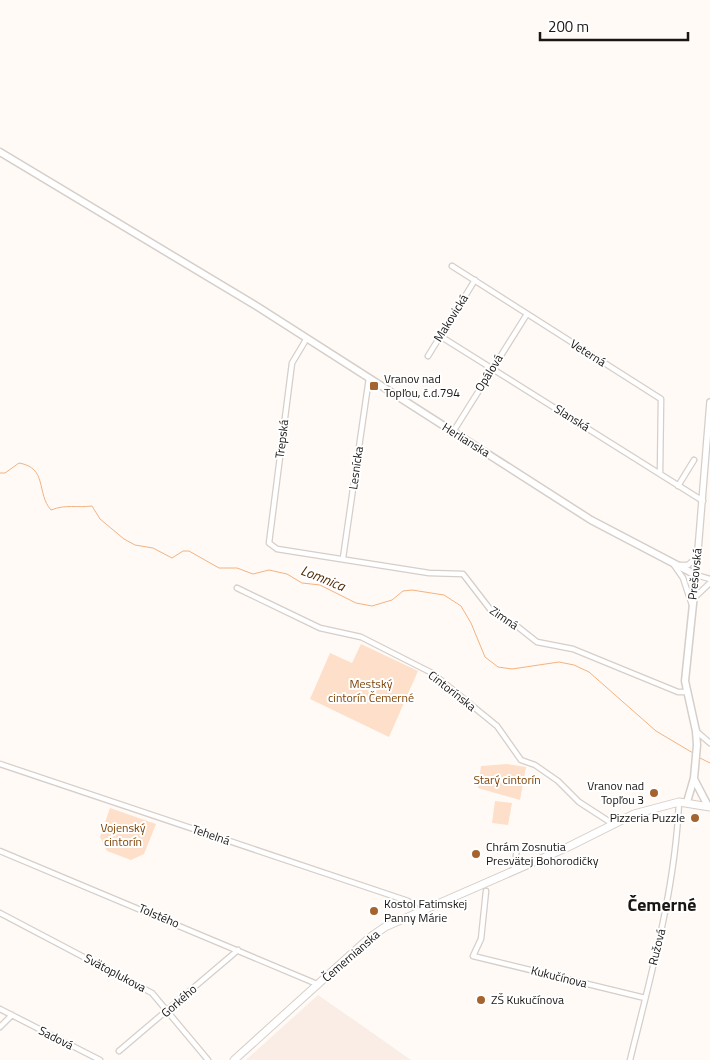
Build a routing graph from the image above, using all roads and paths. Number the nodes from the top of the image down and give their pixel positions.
1 (0, 152) edge
2 (452, 266) dead end
3 (475, 280) junction
4 (527, 314) junction
5 (440, 336) junction
6 (307, 338) junction
7 (428, 356) dead end
8 (492, 368) junction
9 (369, 378) junction
10 (710, 402) edge
11 (453, 432) junction
12 (694, 460) dead end
13 (660, 474) junction
14 (678, 486) junction
15 (703, 501) junction
16 (269, 543) joint
17 (697, 557) junction
18 (343, 558) junction
19 (675, 564) junction
20 (696, 576) junction
21 (710, 579) edge
22 (710, 583) edge
23 (237, 588) dead end
24 (692, 602) junction
25 (686, 692) junction
26 (696, 731) junction
27 (710, 743) edge
28 (0, 764) edge
29 (694, 778) junction
30 (683, 802) junction
31 (709, 806) edge
32 (613, 824) junction
33 (517, 848) dead end
34 (0, 851) edge
35 (514, 870) junction
36 (486, 892) dead end
37 (418, 911) junction
38 (0, 913) edge
39 (238, 950) junction
40 (318, 984) junction
41 (645, 998) junction
42 (0, 1008) edge
43 (167, 1012) junction
44 (12, 1015) junction
45 (0, 1026) edge
46 (120, 1051) dead end
47 (100, 1060) edge
48 (208, 1060) edge
49 (234, 1060) edge
50 (630, 1060) edge

1 - 6 main road, Herlianska
2 - 3 street, Veterná
3 - 4 street, Veterná
3 - 5 street, Makovická
4 - 8 street, Opálová
4 - 13 street, Veterná
5 - 7 street, Makovická
5 - 8 street, Slanská
6 - 9 main road, Herlianska
6 - 16 street, Trepská
8 - 11 street, Opálová
8 - 13 street, Slanská
9 - 11 main road, Herlianska
9 - 18 street, Lesnícka
10 - 15 street, Prešovská
11 - 19 main road, Herlianska
12 - 14 street
13 - 14 street, Slanská
14 - 15 street, Slanská
15 - 17 street, Prešovská
16 - 18 street, Zimná
17 - 19 street
17 - 20 street, Prešovská
18 - 25 street, Zimná
19 - 20 main road, Herlianska
19 - 24 street
20 - 21 street, Herlianska
20 - 24 main road, Prešovská
22 - 24 street
23 - 32 street, Cintorínska
24 - 25 main road, Prešovská
25 - 26 main road, Prešovská
26 - 27 street
26 - 29 main road, Prešovská
28 - 37 street, Tehelná
29 - 30 main road, Prešovská
29 - 31 main road
30 - 31 main road, Čemernianska
30 - 32 main road, Čemernianska
30 - 41 street, Ružová
32 - 35 main road, Čemernianska
33 - 35 street
34 - 39 street, Tolstého
35 - 37 main road, Čemernianska
36 - 41 street, Kukučínova
37 - 40 main road, Čemernianska
38 - 43 street, Svätoplukova
39 - 40 street, Tolstého
39 - 43 street, Gorkého
40 - 49 main road, Čemernianska
41 - 50 street, Ružová
42 - 44 street, Sadová
43 - 46 street, Gorkého
43 - 48 street, Svätoplukova
44 - 45 street
44 - 47 street, Sadová

